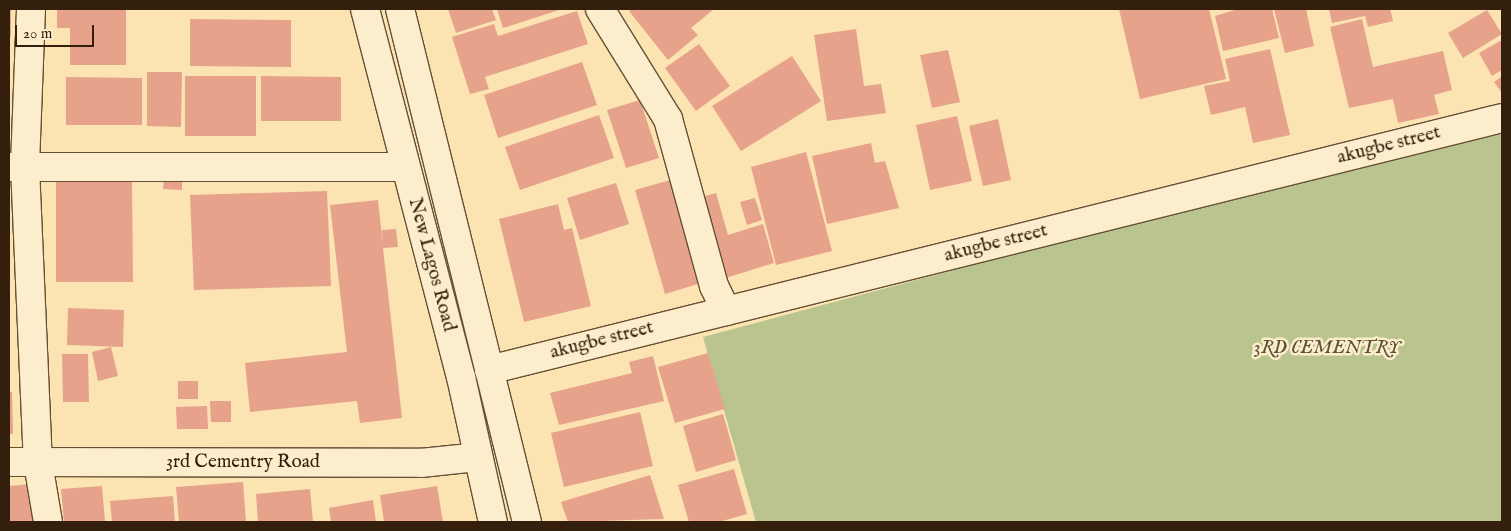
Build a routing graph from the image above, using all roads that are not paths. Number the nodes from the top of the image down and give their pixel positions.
1 (31, 9) edge
2 (365, 9) edge
3 (400, 9) edge
4 (600, 9) edge
5 (1502, 118) edge
6 (17, 167) edge
7 (404, 168) junction
8 (726, 311) junction
9 (489, 370) junction
10 (477, 457) junction
11 (9, 462) edge
12 (38, 463) junction
13 (48, 522) edge
14 (493, 522) edge
15 (527, 522) edge

1 - 6 street
2 - 7 street, New Lagos Road
3 - 9 street, New Lagos Road
4 - 8 street
5 - 8 street, akugbe street
6 - 7 street
6 - 12 street
7 - 10 street, New Lagos Road
8 - 9 street, akugbe street
9 - 15 street, New Lagos Road
10 - 12 street, 3rd Cementry Road
10 - 14 street, New Lagos Road
11 - 12 street, 3rd Cementry Road
12 - 13 street

